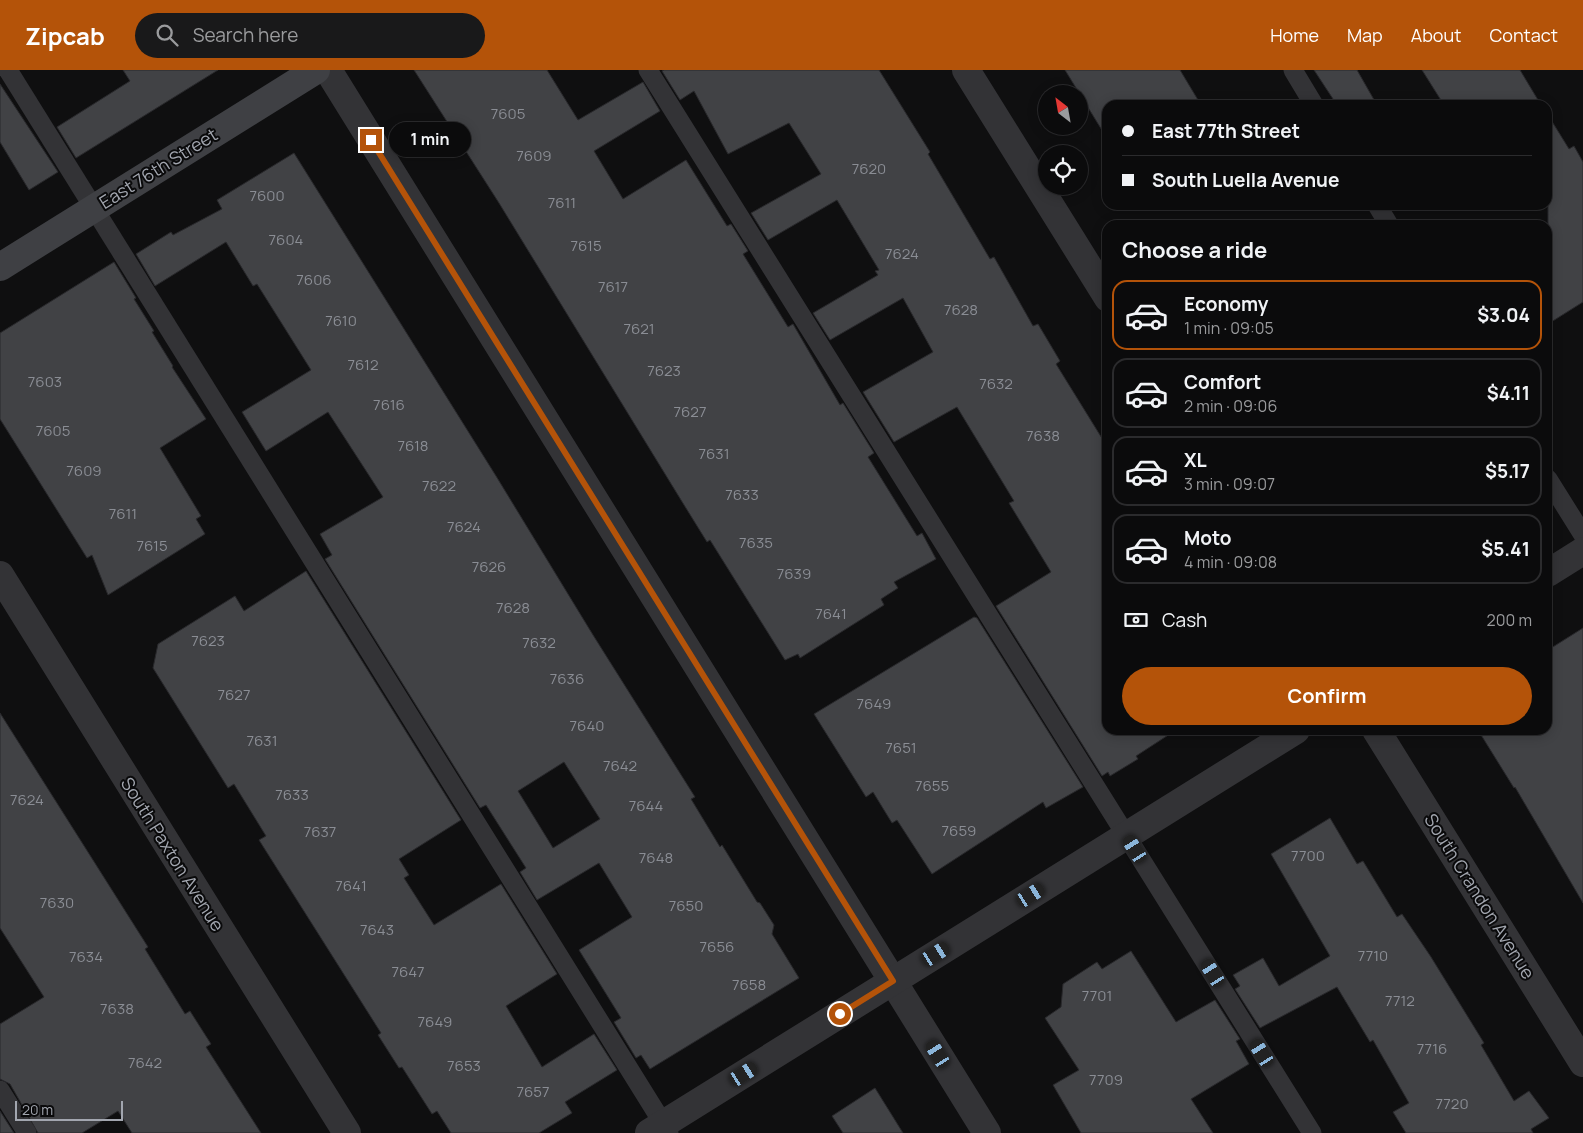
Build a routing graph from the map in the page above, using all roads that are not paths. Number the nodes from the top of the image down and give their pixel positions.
1 (8, 70) edge
2 (316, 70) edge
3 (328, 70) edge
4 (648, 70) edge
5 (966, 70) edge
6 (1293, 70) edge
7 (1311, 100) edge
8 (94, 208) junction
9 (0, 267) edge
10 (1102, 288) edge
11 (1552, 485) edge
12 (1583, 535) edge
13 (1583, 551) edge
14 (1552, 570) edge
15 (0, 575) edge
16 (1288, 735) edge
17 (1379, 735) edge
18 (1126, 835) junction
19 (893, 981) junction
20 (1583, 1063) edge
21 (0, 1090) edge
22 (660, 1130) edge
23 (27, 1133) edge
24 (347, 1133) edge
25 (987, 1133) edge
26 (1312, 1133) edge

1 - 8 lane
2 - 8 street, East 76th Street
3 - 19 street
4 - 18 lane
5 - 10 street
6 - 7 lane
8 - 9 street, East 76th Street
8 - 22 lane
11 - 12 lane
13 - 14 street
15 - 24 street, South Paxton Avenue
16 - 18 street
17 - 20 street, South Crandon Avenue
18 - 19 street
18 - 26 lane
19 - 22 street
19 - 25 street
21 - 23 lane

